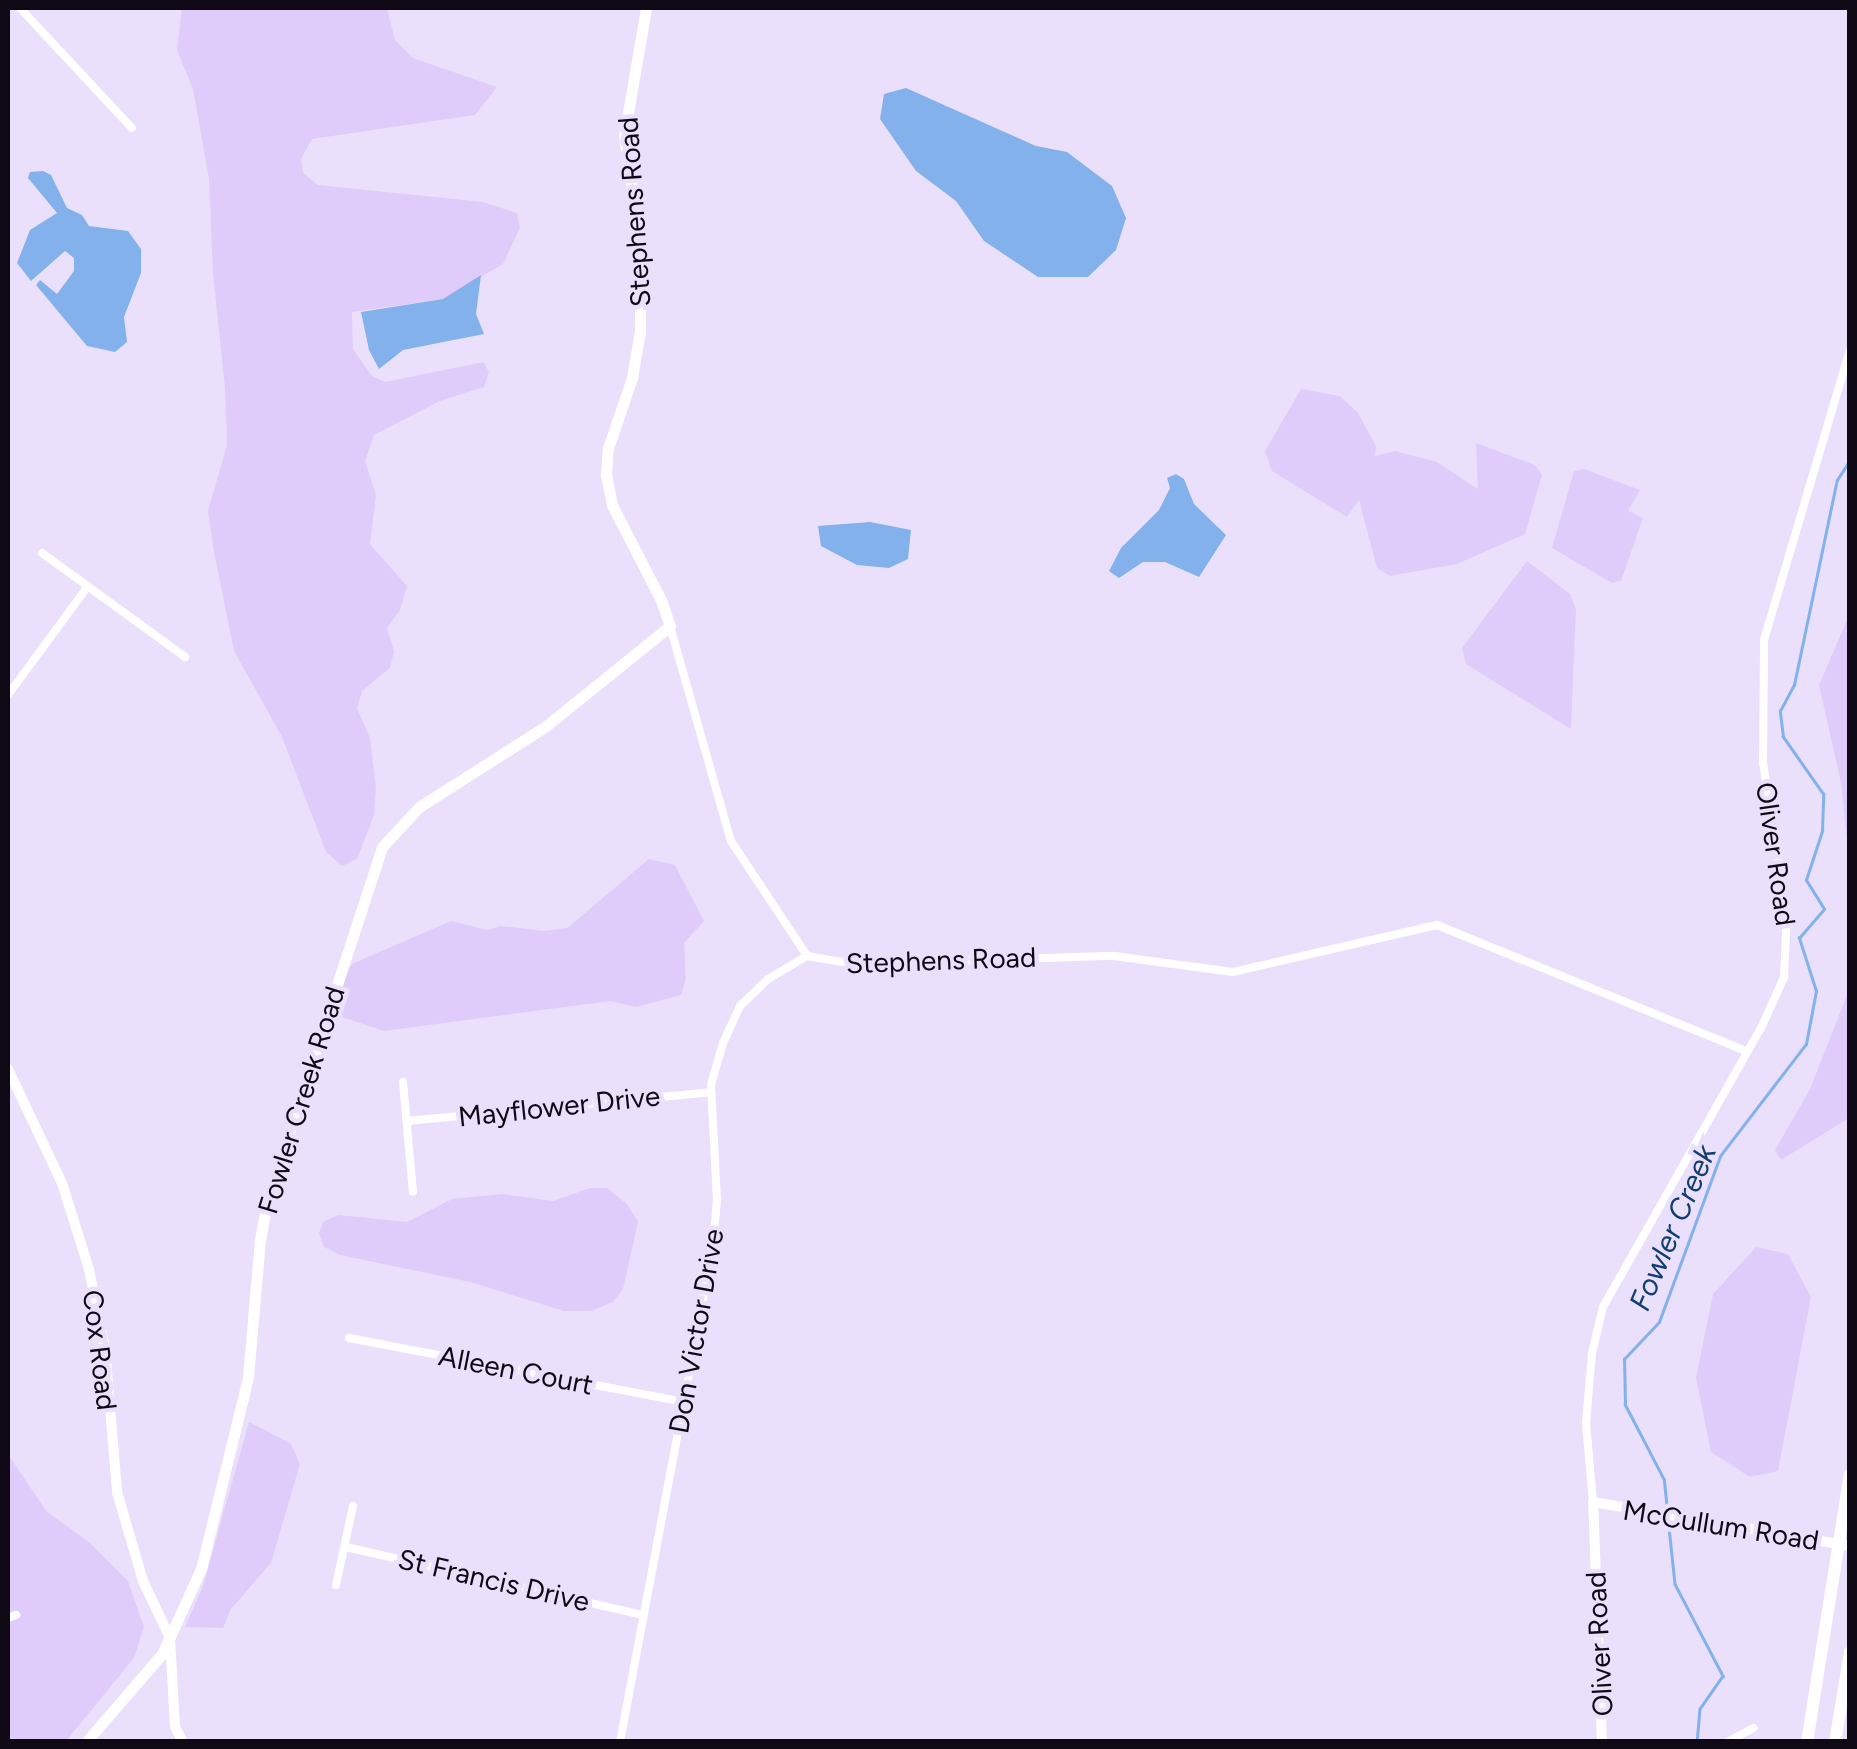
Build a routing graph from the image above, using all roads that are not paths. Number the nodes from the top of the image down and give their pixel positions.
1 (20, 8) edge
2 (646, 8) edge
3 (132, 128) dead end
4 (1850, 350) edge
5 (42, 553) dead end
6 (88, 586) junction
7 (670, 626) junction
8 (185, 657) dead end
9 (8, 695) edge
10 (807, 956) junction
11 (1745, 1051) junction
12 (8, 1069) edge
13 (403, 1082) dead end
14 (711, 1092) junction
15 (407, 1120) junction
16 (413, 1192) dead end
17 (349, 1338) dead end
18 (684, 1402) junction
19 (1850, 1475) edge
20 (1593, 1502) junction
21 (354, 1506) dead end
22 (1845, 1545) edge
23 (346, 1547) junction
24 (336, 1585) dead end
25 (643, 1615) junction
26 (170, 1638) junction
27 (1850, 1652) edge
28 (1753, 1728) dead end
29 (86, 1742) edge
30 (184, 1742) edge
31 (620, 1742) edge
32 (1602, 1742) edge
33 (1727, 1742) edge
34 (1807, 1742) edge
35 (1834, 1742) edge

1 - 3 street
2 - 7 main road, Stephens Road
4 - 11 street, Oliver Road
5 - 6 street
6 - 8 street
6 - 9 street
7 - 10 street, Stephens Road
7 - 26 main road, Fowler Creek Road
10 - 11 street, Stephens Road
10 - 14 street, Don Victor Drive
11 - 20 street, Oliver Road
12 - 26 street, Cox Road
13 - 15 street
14 - 15 street, Mayflower Drive
14 - 18 street, Don Victor Drive
15 - 16 street
17 - 18 street, Alleen Court
18 - 25 street, Don Victor Drive
19 - 22 main road
20 - 22 street, McCullum Road
20 - 32 street, Oliver Road
21 - 23 street
22 - 34 main road
23 - 24 street
23 - 25 street, St Francis Drive
25 - 31 street, Don Victor Drive
26 - 29 main road, Fowler Creek Road
26 - 30 street
27 - 35 main road
28 - 33 street

